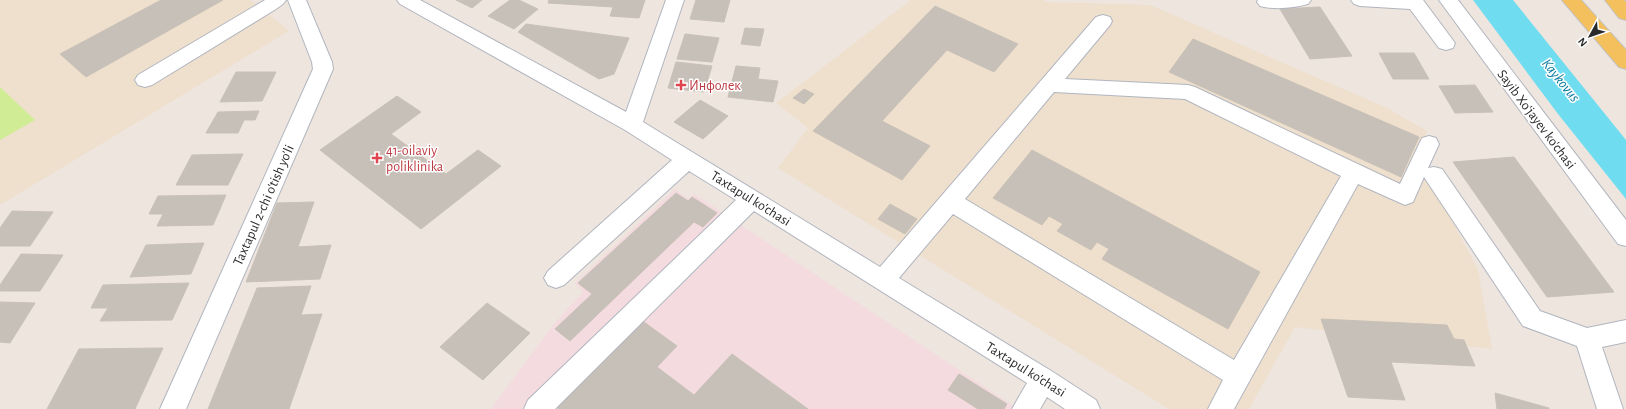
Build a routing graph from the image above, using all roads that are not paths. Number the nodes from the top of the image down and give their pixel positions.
1 (276, 0) edge
2 (297, 0) edge
3 (675, 0) edge
4 (1302, 0) edge
5 (1360, 0) edge
6 (1448, 0) edge
7 (1571, 0) edge
8 (1614, 0) edge
9 (414, 2) edge
10 (1266, 2) dead end
11 (1414, 2) edge
12 (1626, 14) edge
13 (1103, 21) dead end
14 (1446, 44) dead end
15 (1626, 62) edge
16 (144, 80) dead end
17 (1048, 85) junction
18 (632, 125) junction
19 (1429, 144) dead end
20 (688, 159) junction
21 (1354, 173) junction
22 (1434, 175) dead end
23 (752, 199) junction
24 (950, 201) junction
25 (1626, 237) edge
26 (556, 278) dead end
27 (883, 280) junction
28 (1626, 331) edge
29 (1587, 339) junction
30 (1238, 376) junction
31 (1054, 394) edge
32 (172, 409) edge
33 (537, 409) edge
34 (1025, 409) edge
35 (1087, 409) edge
36 (1221, 409) edge
37 (1610, 409) edge

1 - 16 street
2 - 32 street, Taxtapul 2-chi o'tish yo'li
3 - 18 street
4 - 10 street
5 - 11 street
6 - 25 street, Sayib Xo'jayev ko'chasi
7 - 15 main road
8 - 12 main road
9 - 18 street, Taxtapul ko'chasi
11 - 14 street
13 - 17 street
17 - 21 street
17 - 24 street
18 - 20 street, Taxtapul ko'chasi
19 - 21 street
20 - 23 street, Taxtapul ko'chasi
20 - 26 street
21 - 30 street
22 - 29 street
23 - 27 street, Taxtapul ko'chasi
23 - 33 street
24 - 27 street
24 - 30 street
27 - 31 street, Taxtapul ko'chasi
28 - 29 street
29 - 37 street
30 - 36 street
31 - 34 street
31 - 35 street, Taxtapul ko'chasi

